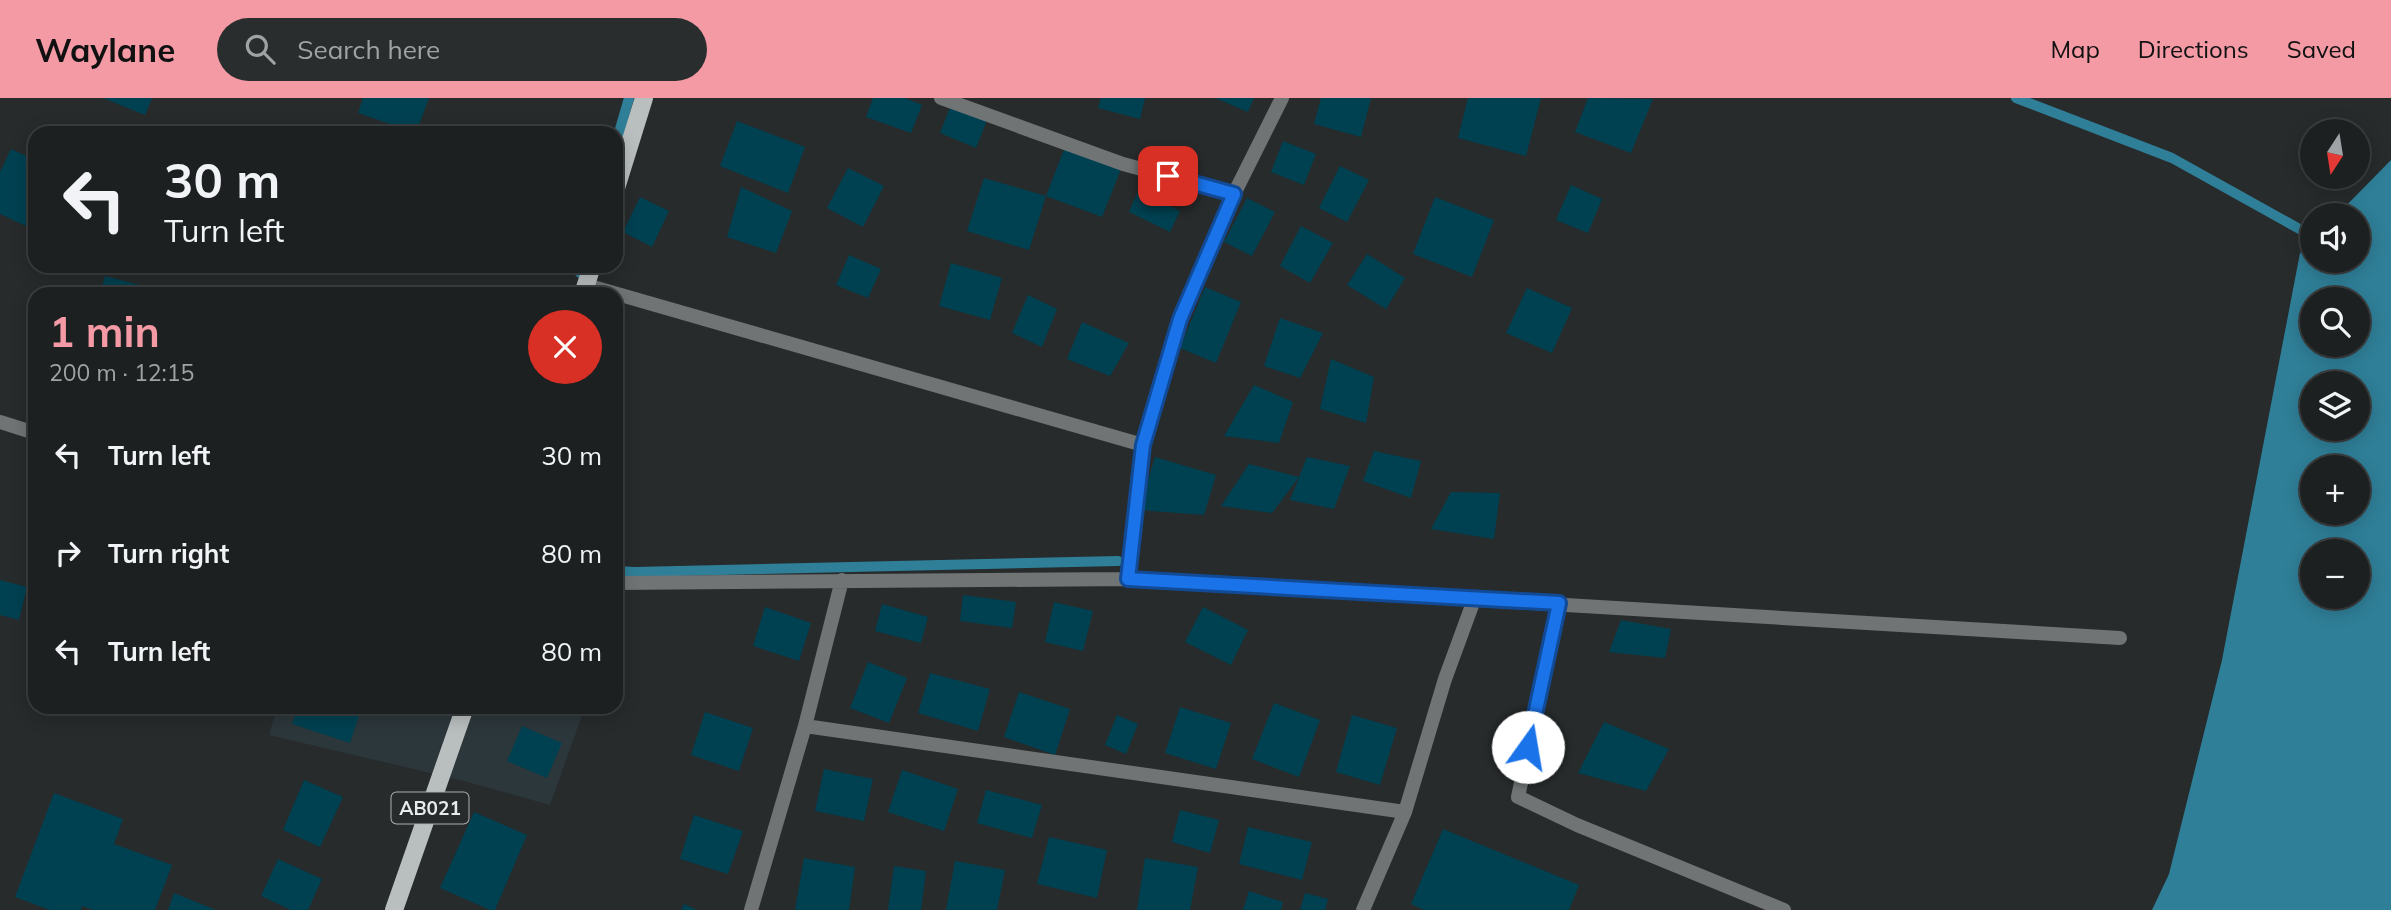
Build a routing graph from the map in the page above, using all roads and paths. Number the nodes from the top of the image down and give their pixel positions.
1 (644, 98) edge
2 (941, 98) edge
3 (1282, 98) edge
4 (623, 166) edge
5 (1234, 194) junction
6 (623, 300) edge
7 (0, 422) edge
8 (28, 431) edge
9 (1143, 445) junction
10 (1128, 579) junction
11 (842, 580) junction
12 (623, 583) edge
13 (1474, 600) junction
14 (1559, 603) junction
15 (2120, 638) dead end
16 (463, 714) edge
17 (805, 726) junction
18 (1405, 811) junction
19 (394, 910) edge
20 (751, 910) edge
21 (1363, 910) edge
22 (1784, 910) edge

1 - 4 main road
2 - 5 street
3 - 5 street
5 - 9 street
6 - 9 street
7 - 8 street
9 - 10 street
10 - 11 street
10 - 13 street
11 - 12 street
11 - 17 street
13 - 14 street
13 - 18 street
14 - 15 street
14 - 22 street
16 - 19 main road, AB021
17 - 18 street
17 - 20 street
18 - 21 street

